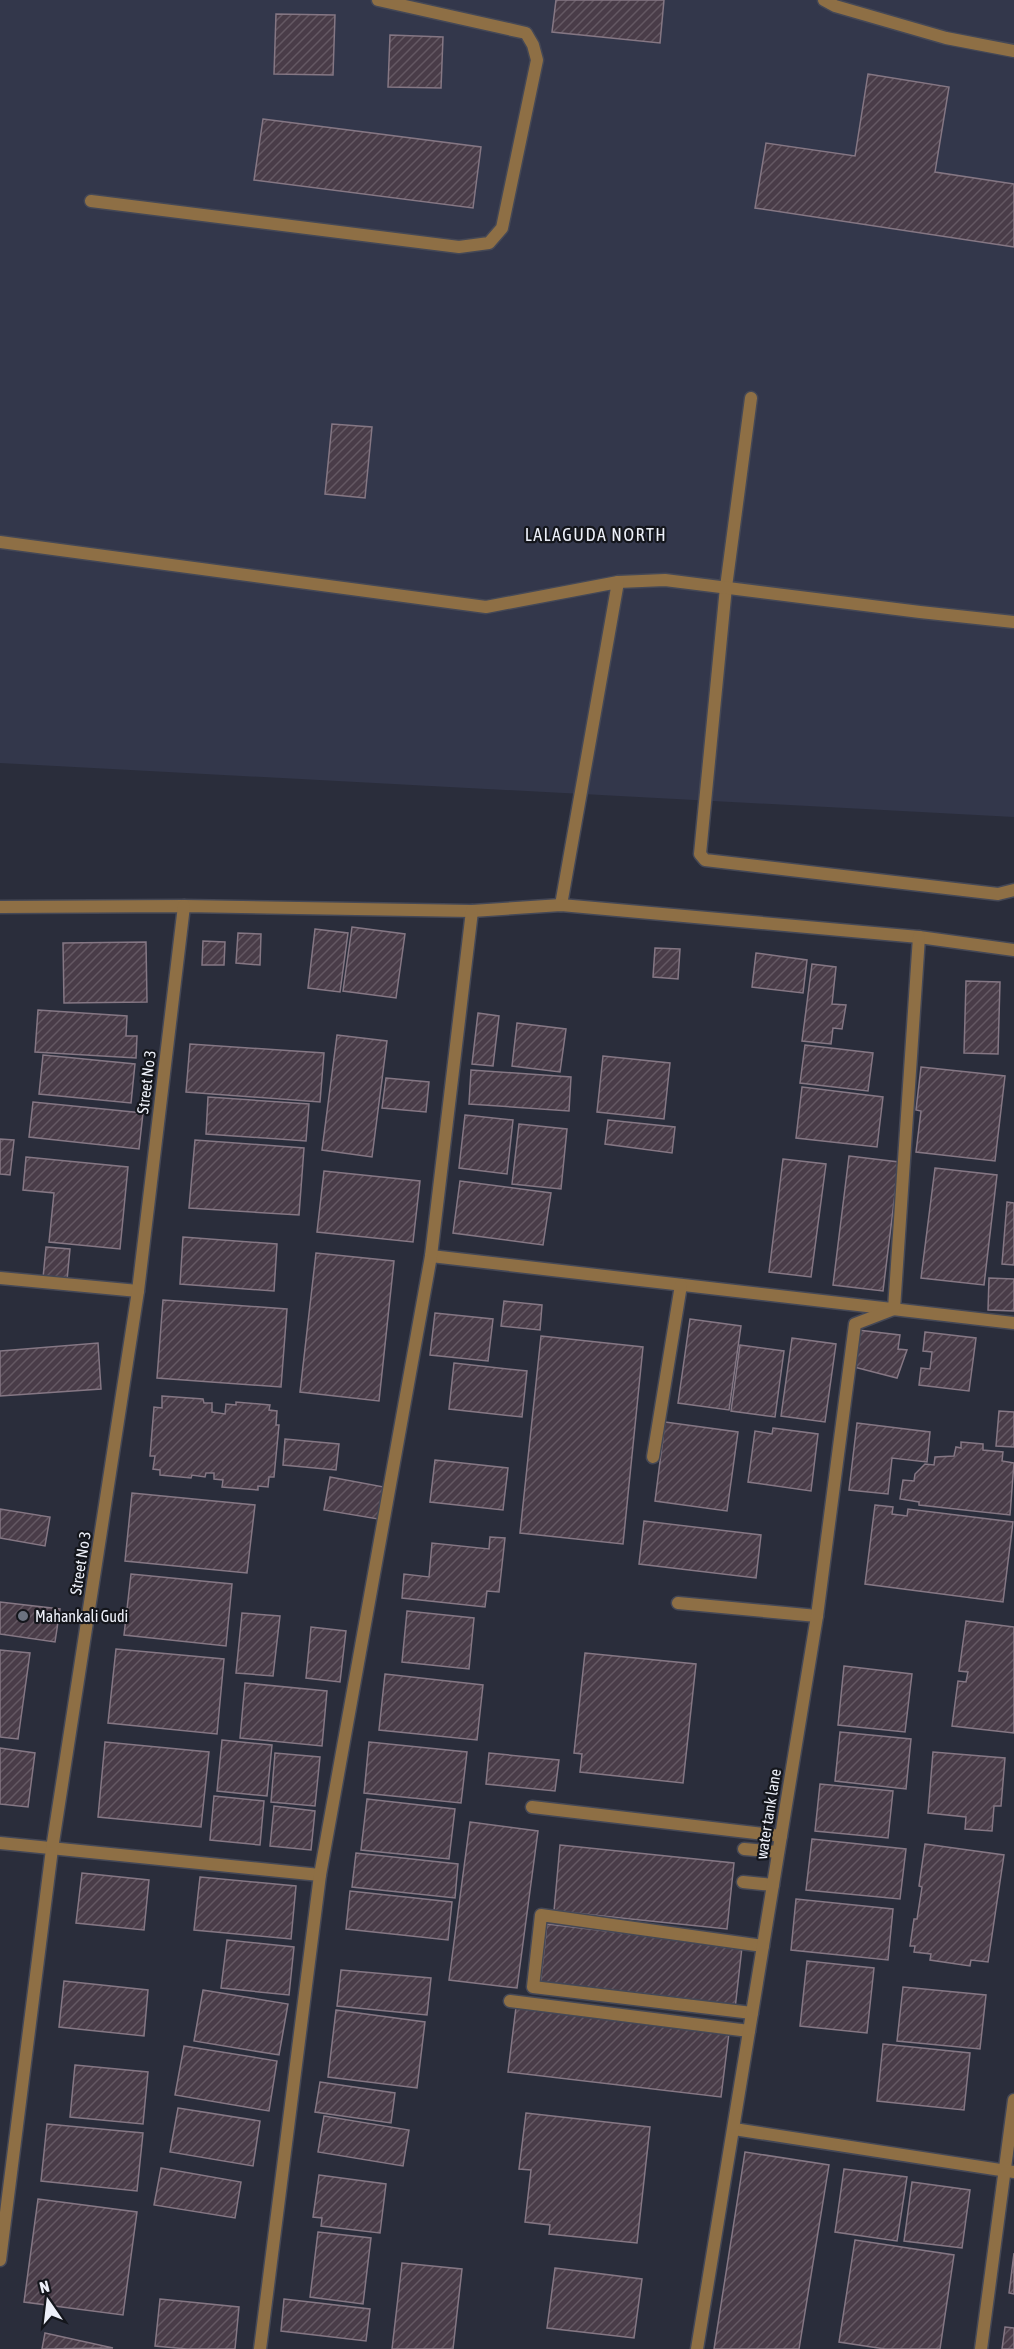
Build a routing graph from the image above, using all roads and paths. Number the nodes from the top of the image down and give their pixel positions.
1 (378, 0) edge
2 (824, 0) edge
3 (1014, 51) edge
4 (91, 201) dead end
5 (751, 398) dead end
6 (0, 542) edge
7 (618, 582) junction
8 (726, 587) junction
9 (1014, 622) edge
10 (1014, 890) edge
11 (561, 905) junction
12 (184, 906) junction
13 (0, 907) edge
14 (471, 911) junction
15 (919, 937) junction
16 (1014, 950) edge
17 (431, 1256) junction
18 (0, 1278) edge
19 (681, 1285) junction
20 (138, 1291) junction
21 (894, 1309) junction
22 (1014, 1323) edge
23 (653, 1457) dead end
24 (678, 1603) dead end
25 (817, 1616) junction
26 (532, 1807) dead end
27 (781, 1836) junction
28 (0, 1844) edge
29 (52, 1849) junction
30 (744, 1849) dead end
31 (778, 1852) junction
32 (320, 1875) junction
33 (743, 1882) dead end
34 (773, 1885) junction
35 (763, 1946) junction
36 (510, 2001) dead end
37 (752, 2013) junction
38 (749, 2031) junction
39 (1014, 2100) edge
40 (734, 2129) junction
41 (1010, 2171) edge
42 (0, 2260) edge
43 (260, 2349) edge
44 (698, 2349) edge
45 (981, 2349) edge

1 - 4 street
2 - 3 street
5 - 8 street
6 - 7 street
7 - 8 street
7 - 11 street
8 - 9 street
8 - 10 street
11 - 14 street
11 - 15 street
12 - 13 street
12 - 14 street
12 - 20 street, Street No 3
14 - 17 street
15 - 16 street
15 - 21 street
17 - 19 street
17 - 32 street
18 - 20 street
19 - 21 street
19 - 23 street
20 - 29 street, Street No 3
21 - 22 street
21 - 25 street, water tank lane
24 - 25 street
25 - 27 street, water tank lane
26 - 27 street
27 - 31 street, water tank lane
28 - 29 street
29 - 32 street
29 - 42 street, Street No 3
30 - 31 street
31 - 34 street, water tank lane
32 - 43 street
33 - 34 street
34 - 35 street, water tank lane
35 - 37 street, water tank lane
35 - 37 street
36 - 38 street
37 - 38 street, water tank lane
38 - 40 street, water tank lane
39 - 41 street
40 - 41 street
40 - 44 street, water tank lane
41 - 45 street

